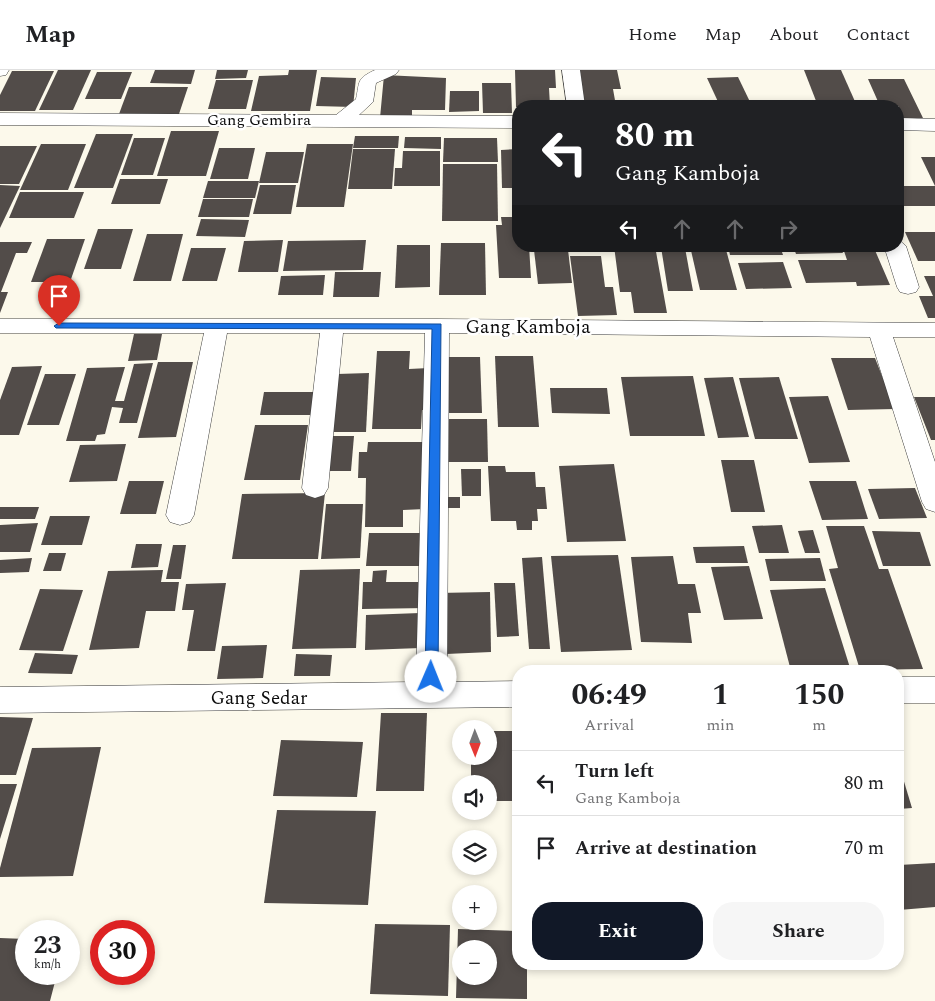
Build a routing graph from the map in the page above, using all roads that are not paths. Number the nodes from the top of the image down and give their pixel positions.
1 (390, 70) edge
2 (571, 70) edge
3 (575, 100) edge
4 (0, 119) edge
5 (340, 121) junction
6 (512, 122) edge
7 (904, 124) edge
8 (935, 125) edge
9 (897, 252) edge
10 (908, 287) dead end
11 (0, 326) edge
12 (217, 326) junction
13 (437, 326) junction
14 (332, 327) junction
15 (879, 329) junction
16 (935, 330) edge
17 (316, 488) dead end
18 (935, 502) edge
19 (180, 514) dead end
20 (904, 690) edge
21 (935, 690) edge
22 (512, 694) edge
23 (431, 696) junction
24 (0, 700) edge

1 - 5 street
2 - 3 street
4 - 5 street, Gang Gembira
5 - 6 street, Gang Gembira
7 - 8 street
9 - 10 street
11 - 12 street, Gang Kamboja
12 - 14 street, Gang Kamboja
12 - 19 street
13 - 14 street, Gang Kamboja
13 - 15 street, Gang Kamboja
13 - 23 street
14 - 17 street
15 - 16 street, Gang Kamboja
15 - 18 street
20 - 21 street
22 - 23 street, Gang Sedar
23 - 24 street, Gang Sedar

